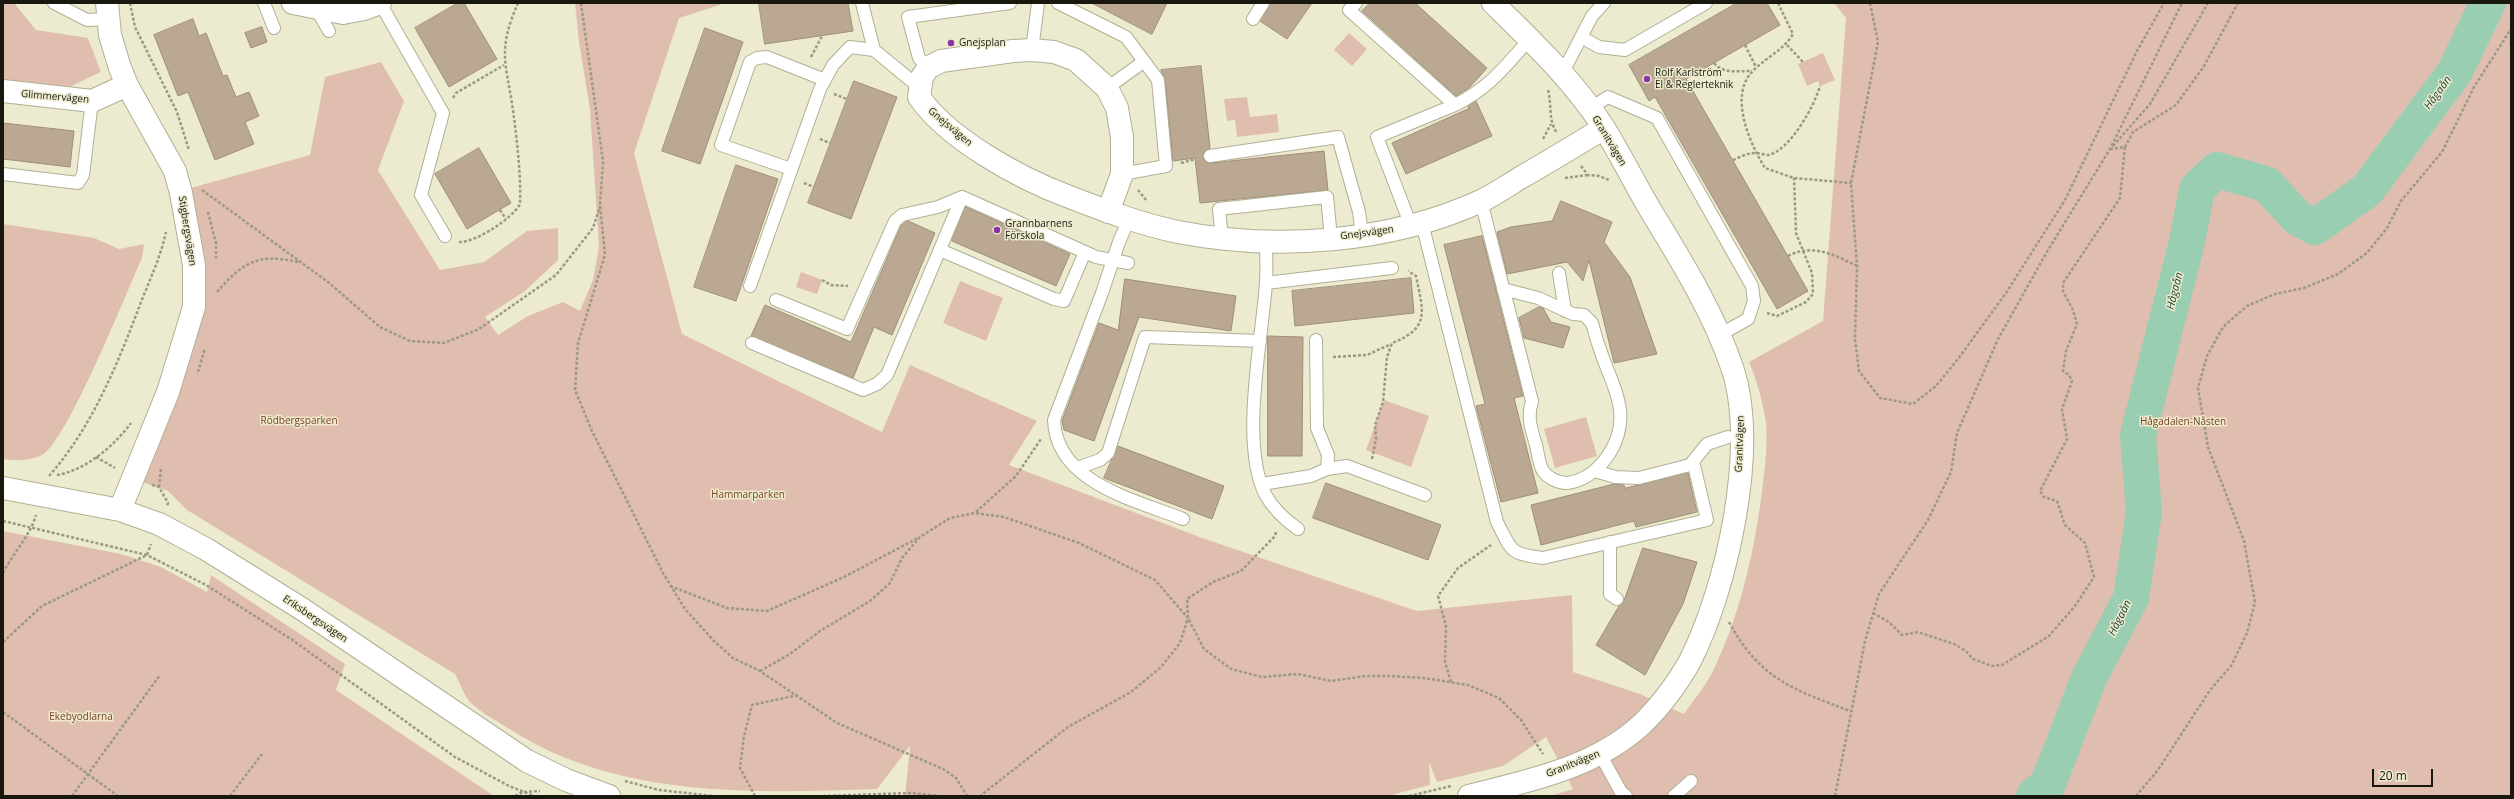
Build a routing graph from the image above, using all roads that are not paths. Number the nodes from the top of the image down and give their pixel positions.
1 (54, 3) edge
2 (264, 3) edge
3 (293, 3) edge
4 (380, 3) edge
5 (862, 3) edge
6 (1010, 3) edge
7 (1038, 3) edge
8 (1058, 3) edge
9 (1263, 3) edge
10 (1356, 3) edge
11 (1493, 3) edge
12 (1604, 3) edge
13 (1706, 3) edge
14 (316, 7) junction
15 (107, 11) edge
16 (1253, 19) dead end
17 (274, 28) dead end
18 (1581, 29) junction
19 (329, 31) dead end
20 (1530, 39) junction
21 (874, 50) junction
22 (1032, 50) junction
23 (1143, 60) junction
24 (1562, 74) junction
25 (924, 78) junction
26 (825, 80) junction
27 (127, 85) junction
28 (1106, 88) junction
29 (3, 91) edge
30 (92, 101) junction
31 (1455, 105) junction
32 (1589, 109) junction
33 (1604, 128) junction
34 (1210, 156) dead end
35 (791, 170) junction
36 (3, 174) edge
37 (1122, 174) junction
38 (962, 198) junction
39 (1481, 201) junction
40 (1108, 212) junction
41 (1129, 219) junction
42 (1417, 224) junction
43 (1362, 234) junction
44 (445, 236) road end
45 (1331, 238) junction
46 (1222, 239) junction
47 (1266, 241) junction
48 (940, 250) junction
49 (1085, 252) junction
50 (1112, 262) junction
51 (1128, 263) dead end
52 (1392, 268) road end
53 (1559, 273) dead end
54 (1266, 283) junction
55 (750, 286) dead end
56 (1502, 289) junction
57 (776, 300) dead end
58 (1565, 311) junction
59 (1719, 335) junction
60 (1316, 340) dead end
61 (1260, 341) junction
62 (752, 343) dead end
63 (1728, 437) dead end
64 (1693, 461) junction
65 (1076, 468) junction
66 (1327, 469) junction
67 (1595, 471) junction
68 (1262, 484) junction
69 (3, 488) edge
70 (1425, 495) dead end
71 (120, 510) junction
72 (1182, 519) dead end
73 (1298, 529) dead end
74 (1610, 542) junction
75 (1617, 598) dead end
76 (1600, 754) junction
77 (1691, 781) dead end
78 (614, 788) edge
79 (1469, 796) edge
80 (1626, 796) edge
81 (1674, 796) edge

1 - 15 lane
2 - 17 lane
3 - 14 street
4 - 14 street
4 - 44 lane
5 - 21 lane
6 - 25 lane
7 - 22 lane
8 - 23 lane
9 - 16 lane
10 - 31 lane
11 - 20 street, Granitvägen
12 - 18 lane
13 - 18 lane
14 - 19 lane
15 - 27 street, Stigbergsvägen
18 - 24 lane
20 - 24 street, Granitvägen
20 - 31 lane
21 - 25 lane
21 - 26 lane
22 - 25 street
22 - 28 street
23 - 28 lane
23 - 37 lane
24 - 32 street, Granitvägen
25 - 40 street, Gnejsvägen
26 - 35 lane
26 - 35 lane
27 - 30 street, Glimmervägen
27 - 71 street, Stigbergsvägen
28 - 37 street
29 - 30 street, Glimmervägen
30 - 36 lane
31 - 42 lane
32 - 33 street, Granitvägen
32 - 59 lane
33 - 39 street, Gnejsvägen
33 - 59 street, Granitvägen
34 - 43 lane
35 - 55 lane
37 - 40 street
38 - 48 lane
38 - 49 lane
38 - 57 lane
39 - 42 street, Gnejsvägen
39 - 56 lane
40 - 41 street, Gnejsvägen
41 - 46 street, Gnejsvägen
41 - 50 lane
42 - 43 street, Gnejsvägen
42 - 74 lane
43 - 45 street, Gnejsvägen
45 - 46 lane
45 - 47 street, Gnejsvägen
46 - 47 street, Gnejsvägen
47 - 54 lane
48 - 49 lane
48 - 62 lane
49 - 50 lane
50 - 51 lane
50 - 65 lane
52 - 54 lane
53 - 58 lane
54 - 61 lane
56 - 58 lane
56 - 67 lane
58 - 67 lane
59 - 76 street, Granitvägen
60 - 66 lane
61 - 65 lane
61 - 68 lane
63 - 64 lane
64 - 67 lane
64 - 74 lane
65 - 72 lane
66 - 68 lane
66 - 70 lane
68 - 73 lane
69 - 71 street, Eriksbergsvägen
71 - 78 street, Eriksbergsvägen
74 - 75 lane
76 - 79 street, Granitvägen
76 - 80 lane
77 - 81 lane

